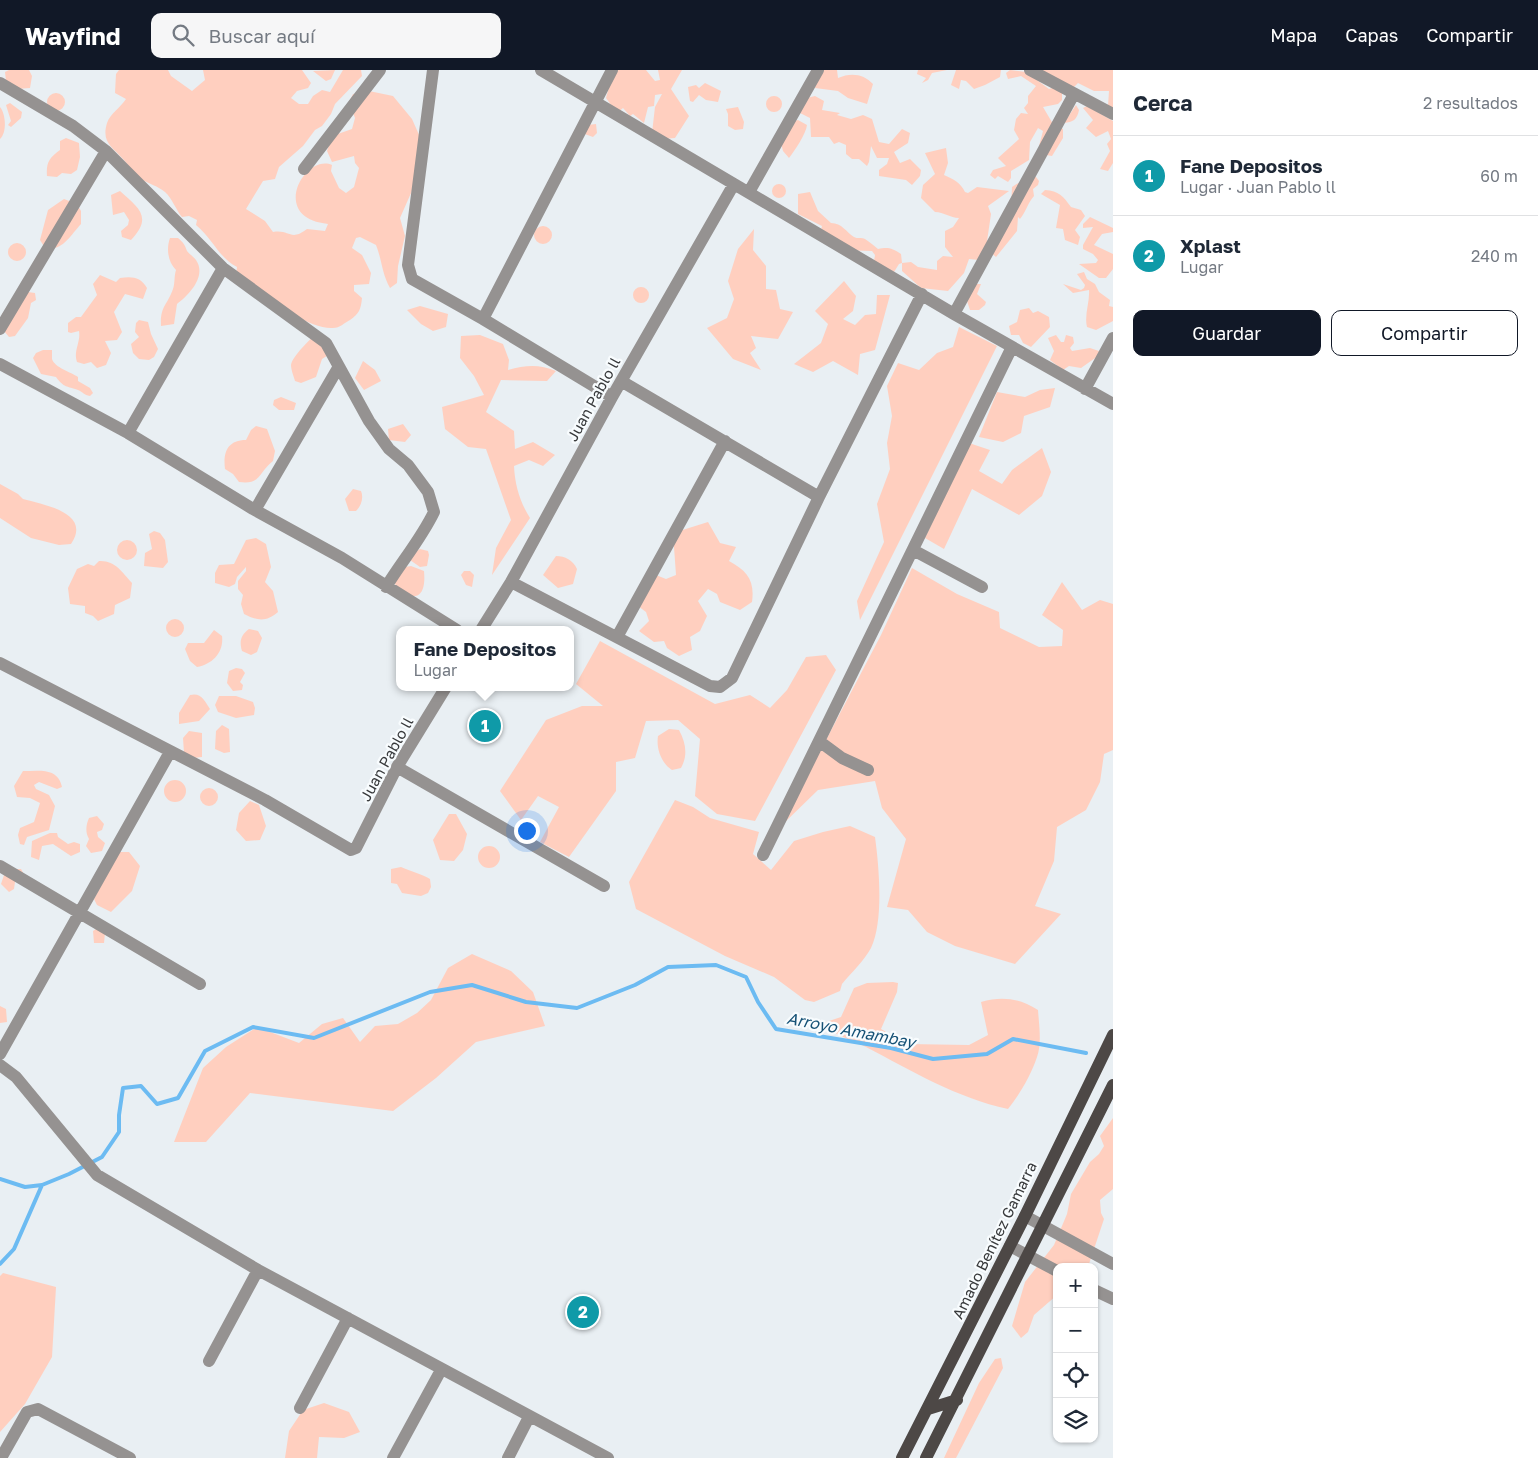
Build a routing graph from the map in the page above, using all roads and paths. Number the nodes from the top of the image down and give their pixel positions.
1 (380, 70) edge
2 (433, 70) edge
3 (541, 70) edge
4 (612, 70) edge
5 (818, 70) edge
6 (1030, 70) edge
7 (0, 83) edge
8 (1074, 94) junction
9 (596, 100) junction
10 (1113, 114) edge
11 (106, 150) junction
12 (304, 169) dead end
13 (734, 184) junction
14 (749, 192) junction
15 (223, 268) junction
16 (922, 294) junction
17 (954, 314) junction
18 (483, 319) junction
19 (0, 329) edge
20 (1113, 338) edge
21 (1012, 347) junction
22 (0, 364) edge
23 (338, 368) junction
24 (621, 381) junction
25 (1085, 389) junction
26 (612, 397) junction
27 (1113, 404) edge
28 (128, 433) junction
29 (724, 441) junction
30 (819, 497) junction
31 (255, 510) junction
32 (913, 550) junction
33 (511, 582) junction
34 (386, 586) junction
35 (982, 587) dead end
36 (451, 626) edge
37 (484, 626) edge
38 (616, 637) junction
39 (0, 663) edge
40 (444, 691) edge
41 (819, 742) junction
42 (170, 752) junction
43 (398, 767) junction
44 (868, 770) dead end
45 (763, 856) dead end
46 (0, 866) edge
47 (604, 886) dead end
48 (80, 914) junction
49 (200, 984) dead end
50 (1113, 1035) edge
51 (0, 1054) edge
52 (0, 1065) edge
53 (1113, 1085) edge
54 (1025, 1216) junction
55 (1043, 1226) junction
56 (1010, 1246) junction
57 (1028, 1256) junction
58 (1113, 1264) edge
59 (1053, 1269) edge
60 (258, 1270) junction
61 (1098, 1292) edge
62 (1113, 1299) edge
63 (348, 1318) junction
64 (209, 1361) dead end
65 (441, 1370) junction
66 (957, 1400) junction
67 (300, 1408) dead end
68 (928, 1409) junction
69 (529, 1417) junction
70 (1, 1458) edge
71 (130, 1458) edge
72 (393, 1458) edge
73 (508, 1458) edge
74 (608, 1458) edge
75 (902, 1458) edge
76 (926, 1458) edge

1 - 12 street
2 - 18 street
3 - 9 street
4 - 9 street
5 - 14 street
6 - 8 street
7 - 11 street
8 - 10 street
8 - 17 street
9 - 13 street
9 - 18 street
11 - 15 street
11 - 19 street
13 - 14 street
13 - 24 street, Juan Pablo ll
14 - 16 street
15 - 23 street
15 - 28 street
16 - 17 street
16 - 30 street
17 - 21 street
18 - 26 street
20 - 25 street
21 - 25 street
21 - 32 street
22 - 28 street
23 - 31 street
23 - 34 street
24 - 26 street, Juan Pablo ll
24 - 29 street
25 - 27 street
26 - 33 street, Juan Pablo ll
28 - 31 street
29 - 30 street
29 - 38 street
30 - 38 street
31 - 34 street
32 - 35 street
32 - 41 street
33 - 37 street, Juan Pablo ll
33 - 38 street
34 - 36 street
39 - 42 street
40 - 43 street, Juan Pablo ll
41 - 44 street
41 - 45 street
42 - 43 street, Juan Pablo ll
42 - 48 street
43 - 47 street
46 - 48 street
48 - 49 street
48 - 51 street
50 - 54 main road, Amado Benítez Gamarra
52 - 60 street
53 - 55 main road
54 - 55 street
54 - 56 main road, Amado Benítez Gamarra
55 - 57 main road
55 - 58 street
56 - 57 street
56 - 68 main road, Amado Benítez Gamarra
57 - 59 street
57 - 66 main road
60 - 63 street
60 - 64 street
61 - 62 street
63 - 65 street
63 - 67 street
65 - 69 street
65 - 72 street
66 - 68 main road
66 - 76 main road
68 - 75 main road, Amado Benítez Gamarra
69 - 73 street
69 - 74 street
70 - 71 street

